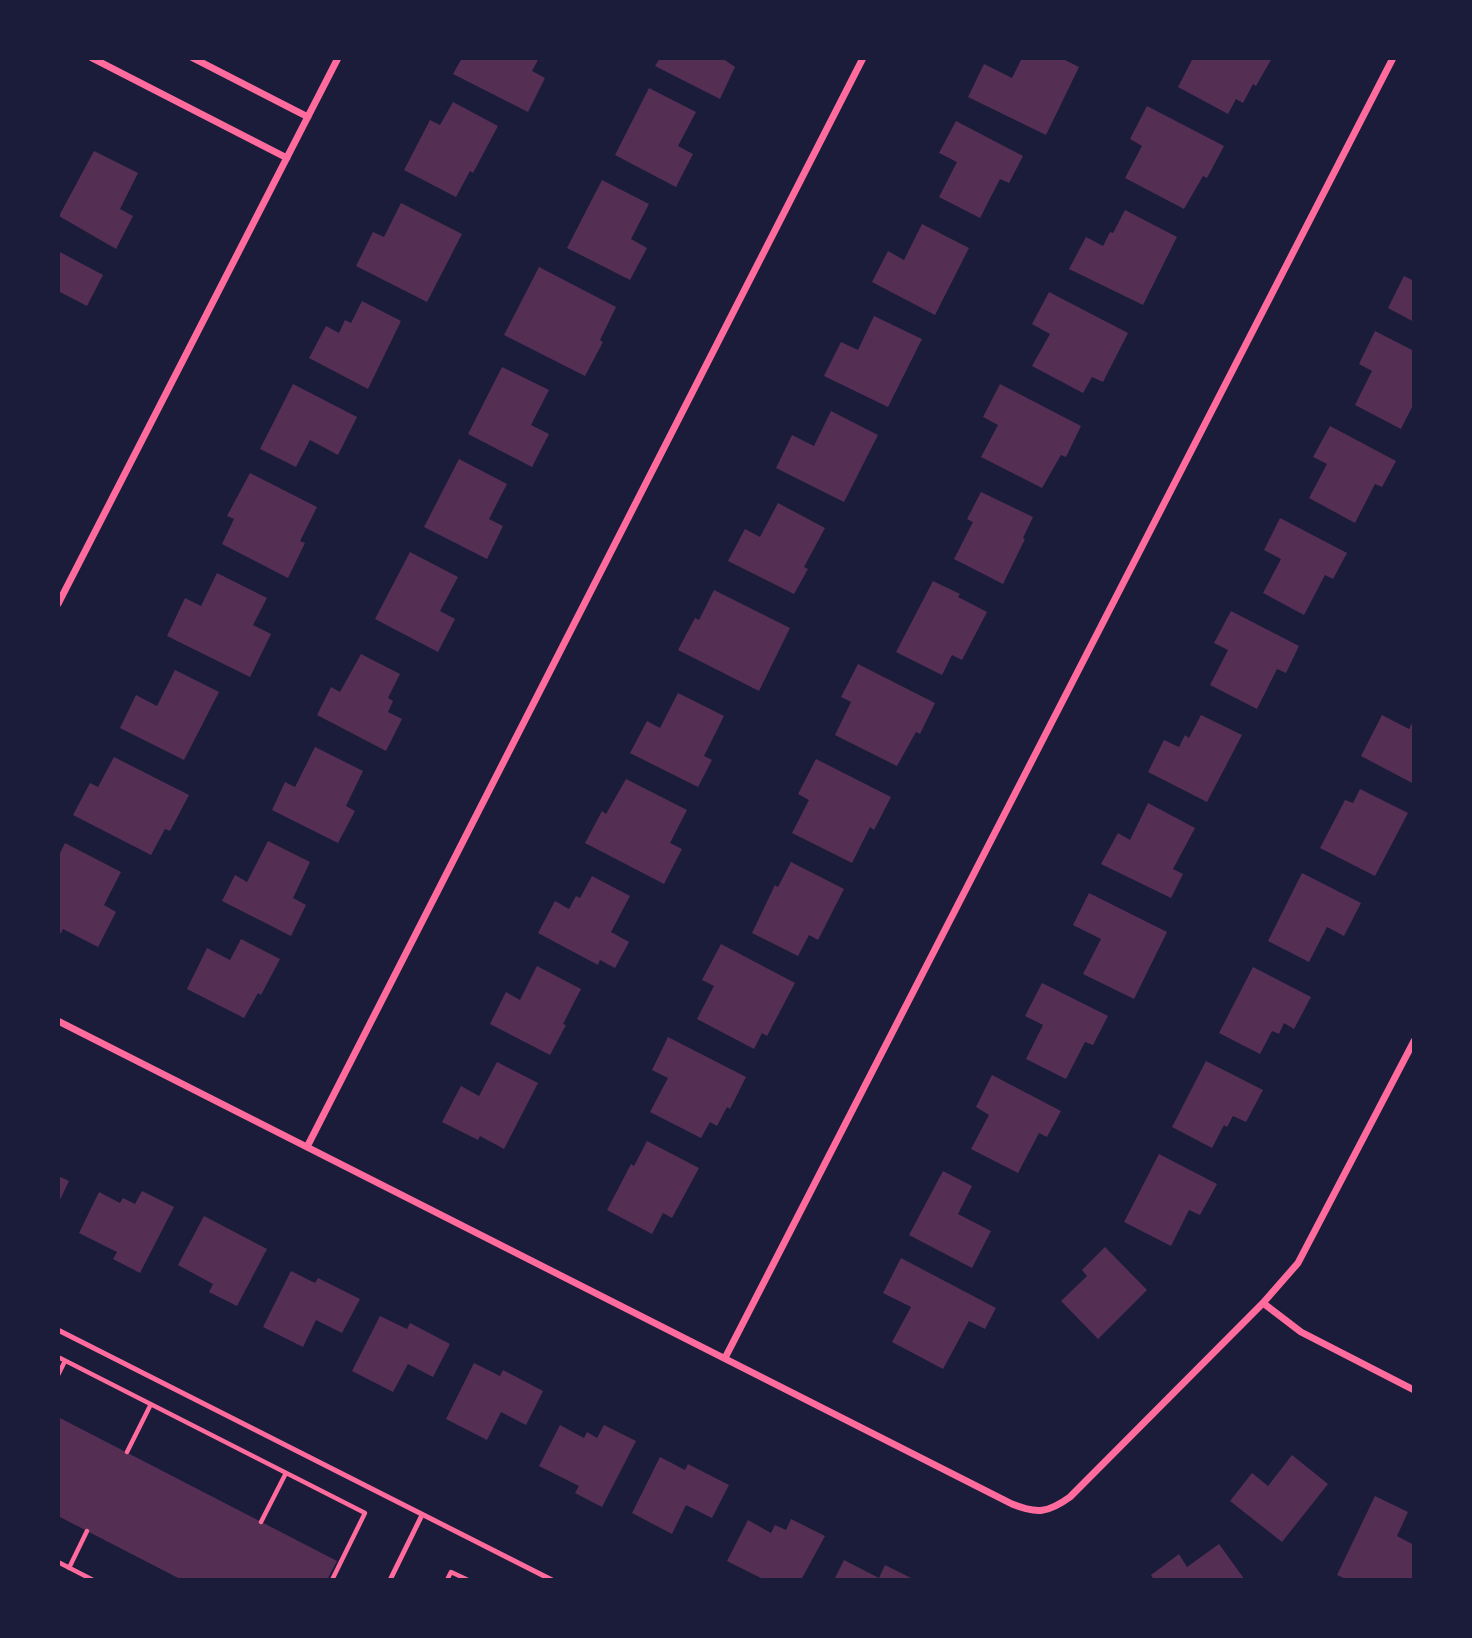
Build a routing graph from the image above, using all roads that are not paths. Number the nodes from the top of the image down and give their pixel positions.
1 (92, 58) edge
2 (193, 58) edge
3 (338, 58) edge
4 (863, 58) edge
5 (1393, 58) edge
6 (308, 117) junction
7 (287, 159) junction
8 (58, 604) edge
9 (58, 1021) edge
10 (1414, 1041) edge
11 (307, 1147) junction
12 (1263, 1303) junction
13 (58, 1330) edge
14 (725, 1358) junction
15 (1414, 1390) edge
16 (422, 1515) junction
17 (390, 1580) edge
18 (552, 1580) edge

1 - 7 street
2 - 6 street
3 - 6 street
4 - 11 street
5 - 14 street
6 - 7 street
7 - 8 street
9 - 11 street
10 - 12 street
11 - 14 street
12 - 14 street
12 - 15 street
13 - 16 lane
16 - 17 lane
16 - 18 lane

